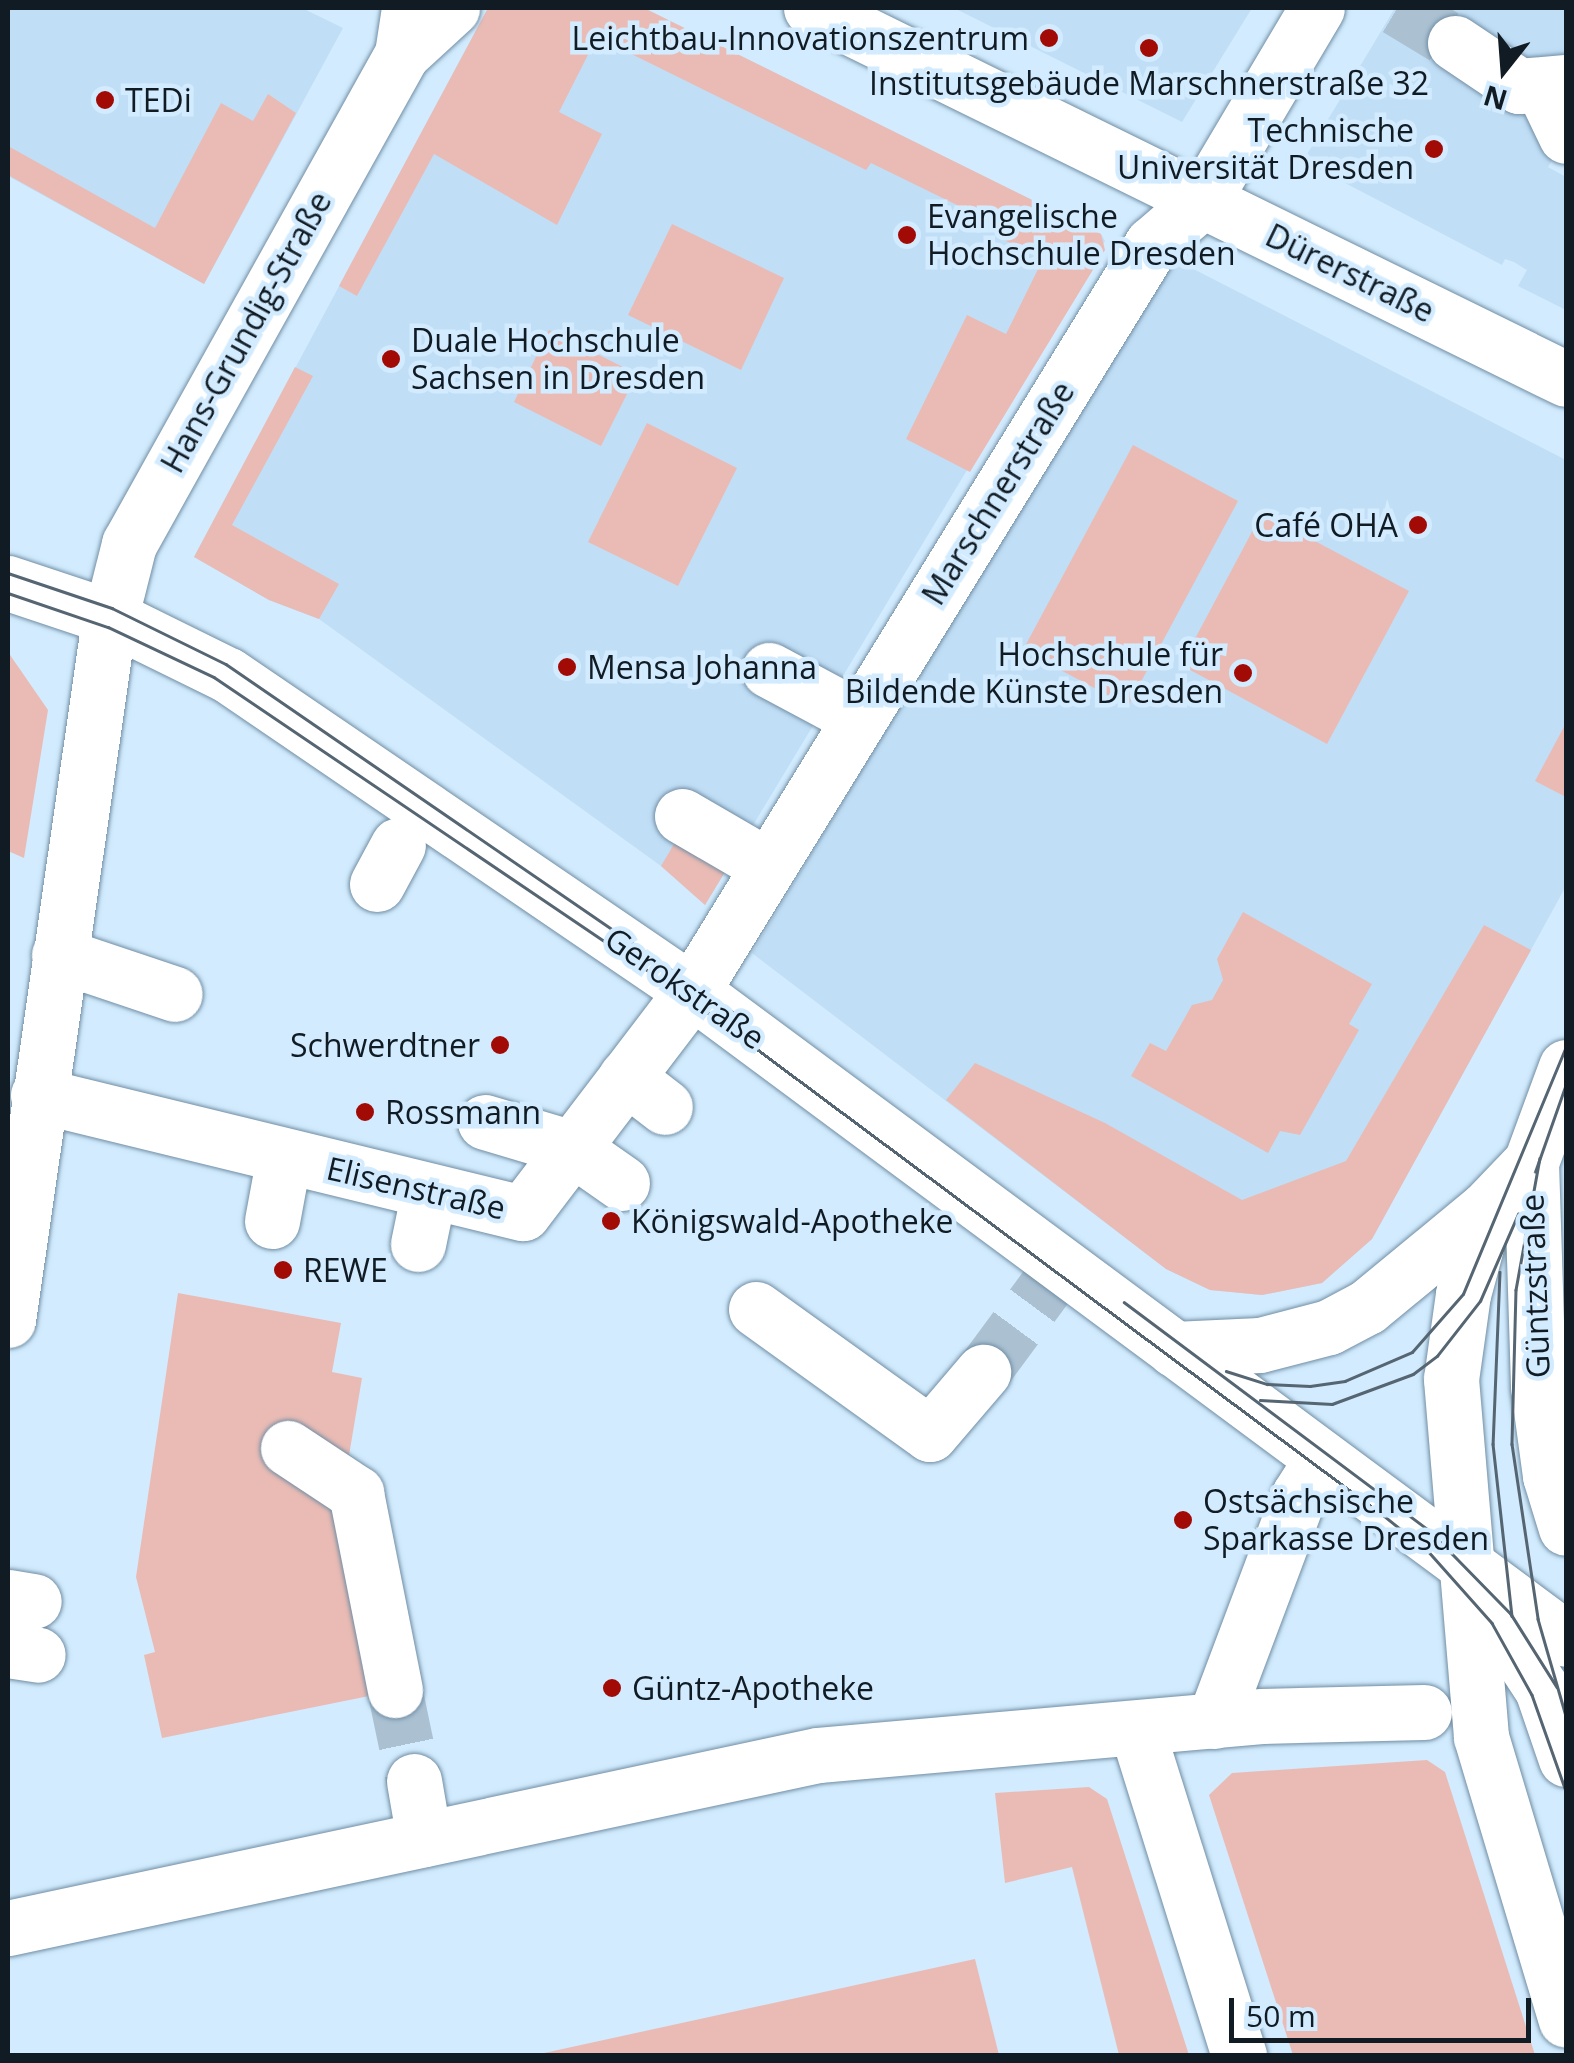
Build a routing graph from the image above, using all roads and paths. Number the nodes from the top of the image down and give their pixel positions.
1 (452, 8) edge
2 (811, 8) edge
3 (1317, 8) edge
4 (405, 31) edge
5 (1455, 43) tunnel mouth
6 (1559, 102) edge
7 (1203, 200) junction
8 (1566, 380) edge
9 (8, 583) edge
10 (110, 617) junction
11 (768, 670) dead end
12 (859, 718) junction
13 (682, 816) dead end
14 (768, 866) junction
15 (59, 955) junction
16 (692, 990) junction
17 (175, 994) dead end
18 (1566, 1067) edge
19 (38, 1095) junction
20 (484, 1122) dead end
21 (572, 1148) junction
22 (284, 1156) junction
23 (1531, 1162) junction
24 (622, 1183) dead end
25 (429, 1191) junction
26 (1486, 1209) junction
27 (272, 1221) dead end
28 (418, 1244) dead end
29 (756, 1309) dead end
30 (8, 1320) edge
31 (1174, 1350) junction
32 (983, 1372) tunnel mouth
33 (288, 1448) dead end
34 (1322, 1459) junction
35 (1566, 1528) edge
36 (1462, 1568) junction
37 (1566, 1640) edge
38 (395, 1690) tunnel mouth
39 (1450, 1704) junction
40 (1214, 1721) junction
41 (1138, 1730) junction
42 (1566, 1759) edge
43 (414, 1781) tunnel mouth
44 (424, 1839) junction
45 (8, 1928) edge
46 (1566, 2020) edge
47 (1239, 2056) edge

1 - 4 street, Hans-Grundig-Straße
2 - 7 street, Dürerstraße
3 - 7 street, Marschnerstraße
4 - 10 street, Hans-Grundig-Straße
5 - 6 street
7 - 8 street, Dürerstraße
7 - 12 street, Marschnerstraße
9 - 10 street, Gerokstraße
10 - 15 street
10 - 16 street, Gerokstraße
11 - 12 street
12 - 14 street, Marschnerstraße
13 - 14 street
14 - 16 street, Marschnerstraße
15 - 17 street
15 - 19 street
16 - 21 street, Elisenstraße
16 - 31 street, Gerokstraße
18 - 23 street, Güntzstraße
19 - 22 street, Elisenstraße
19 - 30 street
20 - 21 street
21 - 24 street
21 - 25 street, Elisenstraße
22 - 25 street, Elisenstraße
22 - 27 street
23 - 26 street, Güntzstraße
23 - 35 street, Güntzstraße
25 - 28 street
26 - 31 street, Güntzstraße
26 - 36 street, Güntzstraße
29 - 32 street
31 - 34 street, Gerokstraße
33 - 38 street
34 - 36 street, Gerokstraße
34 - 40 street
36 - 37 street, Gerokstraße
36 - 39 street, Güntzstraße
36 - 42 street
39 - 40 street
39 - 46 street, Güntzstraße
40 - 41 street
41 - 44 street
41 - 47 street
43 - 44 street
44 - 45 street

